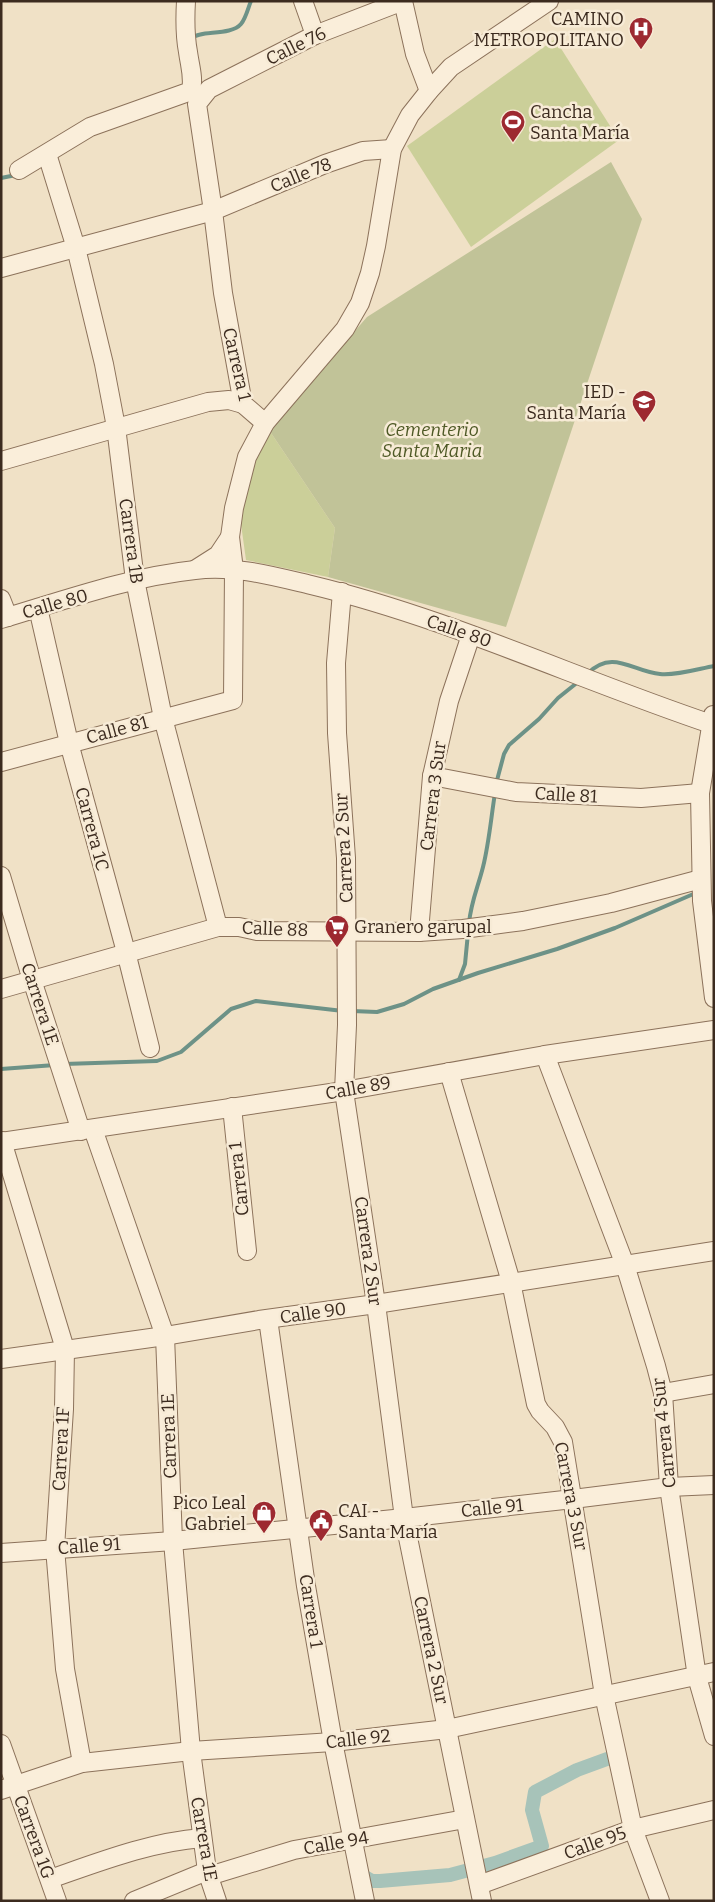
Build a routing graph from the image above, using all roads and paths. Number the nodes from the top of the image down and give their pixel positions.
1 (186, 1) edge
2 (303, 1) edge
3 (403, 1) edge
4 (549, 1) edge
5 (315, 35) junction
6 (429, 90) junction
7 (194, 98) junction
8 (392, 148) junction
9 (49, 158) junction
10 (19, 170) dead end
11 (213, 212) junction
12 (76, 248) junction
13 (1, 268) edge
14 (243, 404) junction
15 (265, 423) junction
16 (116, 428) junction
17 (1, 461) edge
18 (230, 537) junction
19 (196, 569) junction
20 (234, 570) junction
21 (135, 580) junction
22 (342, 592) junction
23 (1, 600) edge
24 (38, 608) junction
25 (4, 618) edge
26 (471, 635) junction
27 (163, 718) junction
28 (713, 721) edge
29 (69, 743) junction
30 (1, 762) edge
31 (432, 776) junction
32 (700, 793) junction
33 (1, 876) edge
34 (701, 889) junction
35 (218, 927) junction
36 (347, 930) junction
37 (419, 932) junction
38 (126, 952) junction
39 (32, 980) junction
40 (1, 990) edge
41 (714, 998) edge
42 (714, 1030) edge
43 (150, 1048) dead end
44 (545, 1055) junction
45 (449, 1072) junction
46 (344, 1091) junction
47 (232, 1108) junction
48 (87, 1130) junction
49 (2, 1142) edge
50 (247, 1251) dead end
51 (714, 1252) edge
52 (625, 1265) junction
53 (510, 1282) junction
54 (376, 1304) junction
55 (268, 1318) junction
56 (165, 1336) junction
57 (65, 1349) junction
58 (1, 1359) edge
59 (714, 1384) edge
60 (663, 1393) junction
61 (714, 1485) edge
62 (669, 1487) junction
63 (573, 1500) junction
64 (404, 1518) junction
65 (298, 1528) junction
66 (173, 1541) junction
67 (55, 1548) junction
68 (1, 1553) edge
69 (714, 1672) edge
70 (697, 1677) junction
71 (604, 1695) junction
72 (447, 1729) junction
73 (714, 1736) edge
74 (333, 1742) junction
75 (1, 1744) edge
76 (191, 1751) junction
77 (82, 1763) junction
78 (8, 1787) edge
79 (714, 1810) edge
80 (465, 1819) junction
81 (632, 1829) junction
82 (202, 1838) junction
83 (353, 1840) junction
84 (208, 1874) junction
85 (50, 1879) junction
86 (478, 1881) edge
87 (57, 1901) edge
88 (134, 1901) edge
89 (216, 1901) edge
90 (365, 1901) edge
91 (660, 1901) edge

1 - 7 street, Carrera 1
2 - 5 street
3 - 5 street, Calle 76
3 - 6 street
4 - 6 street
5 - 7 street, Calle 76
6 - 8 street
7 - 9 street, Calle 76
7 - 11 street, Carrera 1
8 - 11 street, Calle 78
8 - 15 street
9 - 10 street, Calle 76
9 - 12 street, Carrera 1B
11 - 12 street, Calle 78
11 - 14 street, Carrera 1
12 - 13 street, Calle 78
12 - 16 street, Carrera 1B
14 - 15 street, Carrera 1
14 - 16 street
15 - 18 street
16 - 17 street
16 - 21 street, Carrera 1B
18 - 19 street, Calle 80
18 - 20 street
19 - 20 street, Calle 80
19 - 21 street, Calle 80
20 - 22 street, Calle 80
20 - 27 street, Calle 81
21 - 24 street, Calle 80
21 - 27 street, Carrera 1B
22 - 26 street, Calle 80
22 - 36 street, Carrera 2 Sur
23 - 25 street
24 - 25 street, Calle 80
24 - 29 street, Carrera 1C
26 - 28 street, Calle 80
26 - 31 street, Carrera 3 Sur
27 - 29 street, Calle 81
27 - 35 street, Carrera 1B
28 - 32 street
29 - 30 street, Calle 81
29 - 38 street, Carrera 1C
31 - 32 street, Calle 81
31 - 37 street, Carrera 3 Sur
32 - 34 street
33 - 39 street, Carrera 1E
34 - 37 street, Calle 88
34 - 41 street
35 - 36 street, Calle 88
35 - 38 street, Calle 88
36 - 37 street, Calle 88
36 - 46 street, Carrera 2 Sur
38 - 39 street, Calle 88
38 - 43 street, Carrera 1C
39 - 40 street, Calle 88
39 - 48 street, Carrera 1E
42 - 44 street, Calle 89
44 - 45 street, Calle 89
44 - 52 street, Carrera 4 Sur
45 - 46 street, Calle 89
45 - 53 street, Carrera 3 Sur
46 - 47 street, Calle 89
46 - 54 street, Carrera 2 Sur
47 - 48 street, Calle 89
47 - 50 street, Carrera 1
48 - 49 street, Calle 89
48 - 56 street, Carrera 1E
49 - 57 street, Carrera 1F
51 - 52 street, Calle 90
52 - 53 street, Calle 90
52 - 60 street, Carrera 4 Sur
53 - 54 street, Calle 90
53 - 63 street, Carrera 3 Sur
54 - 55 street, Calle 90
54 - 64 street, Carrera 2 Sur
55 - 56 street, Calle 90
55 - 65 street, Carrera 1
56 - 57 street, Calle 90
56 - 66 street, Carrera 1E
57 - 58 street, Calle 90
57 - 67 street, Carrera 1F
59 - 60 street
60 - 62 street, Carrera 4 Sur
61 - 62 street, Calle 91
62 - 63 street, Calle 91
62 - 70 street, Carrera 4 Sur
63 - 64 street, Calle 91
63 - 71 street, Carrera 3 Sur
64 - 65 street, Calle 91
64 - 72 street, Carrera 2 Sur
65 - 66 street, Calle 91
65 - 74 street, Carrera 1
66 - 67 street, Calle 91
66 - 76 street, Carrera 1E
67 - 68 street, Calle 91
67 - 77 street, Carrera 1F
69 - 70 street, Calle 92
70 - 71 street, Calle 92
70 - 73 street, Carrera 4 Sur
71 - 72 street, Calle 92
71 - 81 street, Carrera 3 Sur
72 - 74 street, Calle 92
72 - 80 street, Carrera 2 Sur
74 - 76 street, Calle 92
74 - 83 street, Carrera 1
75 - 78 street, Carrera 1G
76 - 77 street, Calle 92
76 - 82 street, Carrera 1E
77 - 78 street, Calle 92
78 - 85 street, Carrera 1G
79 - 81 street, Calle 95
80 - 83 street, Calle 94
80 - 86 street, Carrera 2 Sur
81 - 86 street, Calle 95
81 - 91 street, Carrera 3 Sur
82 - 84 street, Carrera 1E
82 - 85 street
83 - 84 street, Calle 94
83 - 90 street, Carrera 1
84 - 88 street, Calle 94
84 - 89 street, Carrera 1E
85 - 87 street, Carrera 1G

